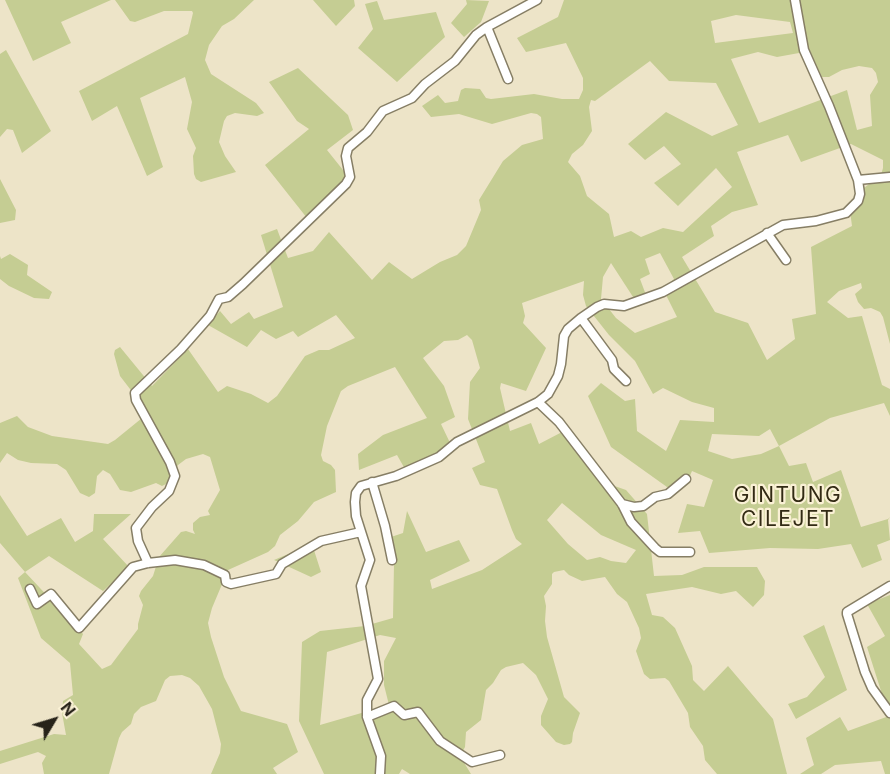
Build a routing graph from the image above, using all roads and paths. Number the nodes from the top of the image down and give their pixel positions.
1 (537, 0) edge
2 (795, 0) edge
3 (487, 27) junction
4 (508, 79) dead end
5 (890, 177) edge
6 (858, 180) junction
7 (767, 233) junction
8 (786, 260) dead end
9 (581, 318) junction
10 (626, 381) dead end
11 (538, 402) junction
12 (686, 479) dead end
13 (372, 482) junction
14 (622, 504) junction
15 (361, 532) junction
16 (690, 552) dead end
17 (392, 560) dead end
18 (148, 562) junction
19 (890, 586) edge
20 (30, 589) dead end
21 (890, 713) edge
22 (367, 717) junction
23 (501, 755) dead end
24 (381, 774) edge

1 - 3 street
2 - 6 street
3 - 4 street
3 - 18 street
5 - 6 street
6 - 7 street
7 - 8 street
7 - 9 street
9 - 10 street
9 - 11 street
11 - 13 street
11 - 14 street
12 - 14 street
13 - 15 street
13 - 17 street
14 - 16 street
15 - 18 street
15 - 22 street
18 - 20 street
19 - 21 street
22 - 23 street
22 - 24 street

